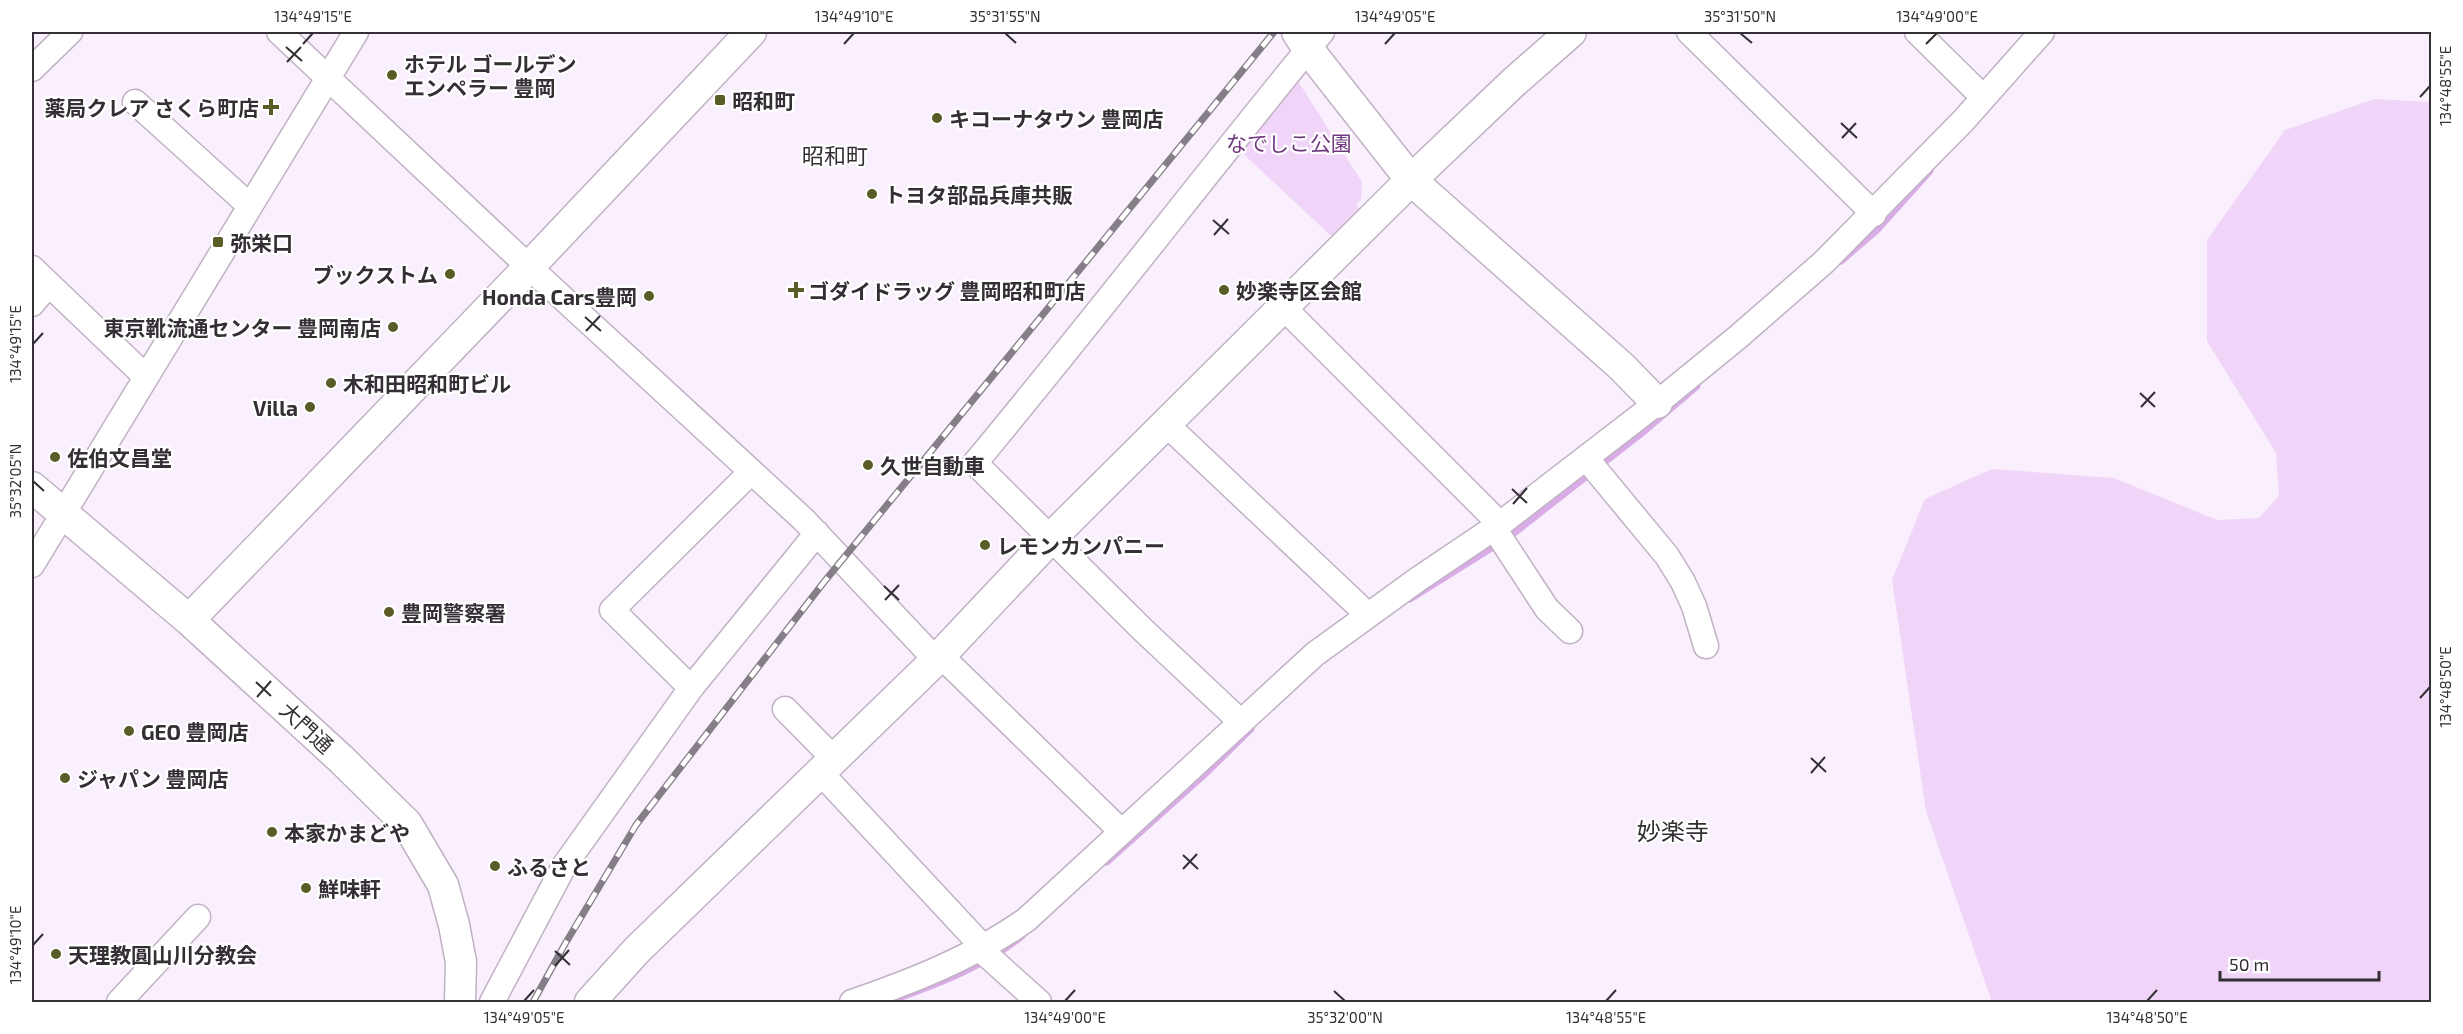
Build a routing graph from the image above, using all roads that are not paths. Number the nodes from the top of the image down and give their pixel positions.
1 (70, 32) edge
2 (279, 32) edge
3 (356, 32) edge
4 (751, 32) edge
5 (1571, 32) edge
6 (1689, 32) edge
7 (1917, 32) edge
8 (2042, 32) edge
9 (1309, 37) edge
10 (32, 69) edge
11 (327, 79) junction
12 (1983, 97) junction
13 (135, 102) dead end
14 (1411, 180) junction
15 (250, 206) junction
16 (1874, 214) junction
17 (528, 267) junction
18 (40, 276) edge
19 (32, 304) edge
20 (1283, 307) junction
21 (146, 377) junction
22 (1657, 403) junction
23 (1166, 424) junction
24 (1586, 458) junction
25 (752, 471) junction
26 (32, 487) edge
27 (63, 514) junction
28 (1497, 526) junction
29 (817, 533) junction
30 (1052, 537) junction
31 (32, 565) edge
32 (1368, 615) junction
33 (189, 620) junction
34 (1570, 631) dead end
35 (1706, 646) dead end
36 (938, 657) junction
37 (691, 688) junction
38 (784, 709) dead end
39 (1241, 722) junction
40 (827, 765) junction
41 (1122, 832) junction
42 (198, 916) dead end
43 (981, 948) junction
44 (118, 1002) edge
45 (460, 1002) edge
46 (492, 1002) edge
47 (590, 1002) edge
48 (852, 1002) edge
49 (1039, 1002) edge

1 - 10 street
2 - 11 street
3 - 11 street
4 - 17 street
5 - 14 street
6 - 16 street
7 - 12 street
8 - 12 street
9 - 14 street
9 - 30 street
11 - 15 street
11 - 17 street
12 - 16 street
13 - 15 street
14 - 20 street
14 - 22 street
15 - 21 street
16 - 22 street
17 - 25 street
17 - 33 street
18 - 19 street
18 - 21 street
20 - 23 street
20 - 28 street
21 - 27 street
22 - 24 street
23 - 30 street
23 - 32 street
24 - 28 street
24 - 35 street
25 - 29 street
25 - 37 street
26 - 27 street, 大門通
27 - 31 street
27 - 33 street, 大門通
28 - 32 street
28 - 34 street
29 - 36 street
29 - 37 street
30 - 36 street
30 - 39 street
32 - 39 street
33 - 45 street, 大門通
36 - 40 street
36 - 41 street
37 - 46 street
38 - 40 street
39 - 41 street
40 - 43 street
40 - 47 street
41 - 43 street
42 - 44 street
43 - 48 street
43 - 49 street

